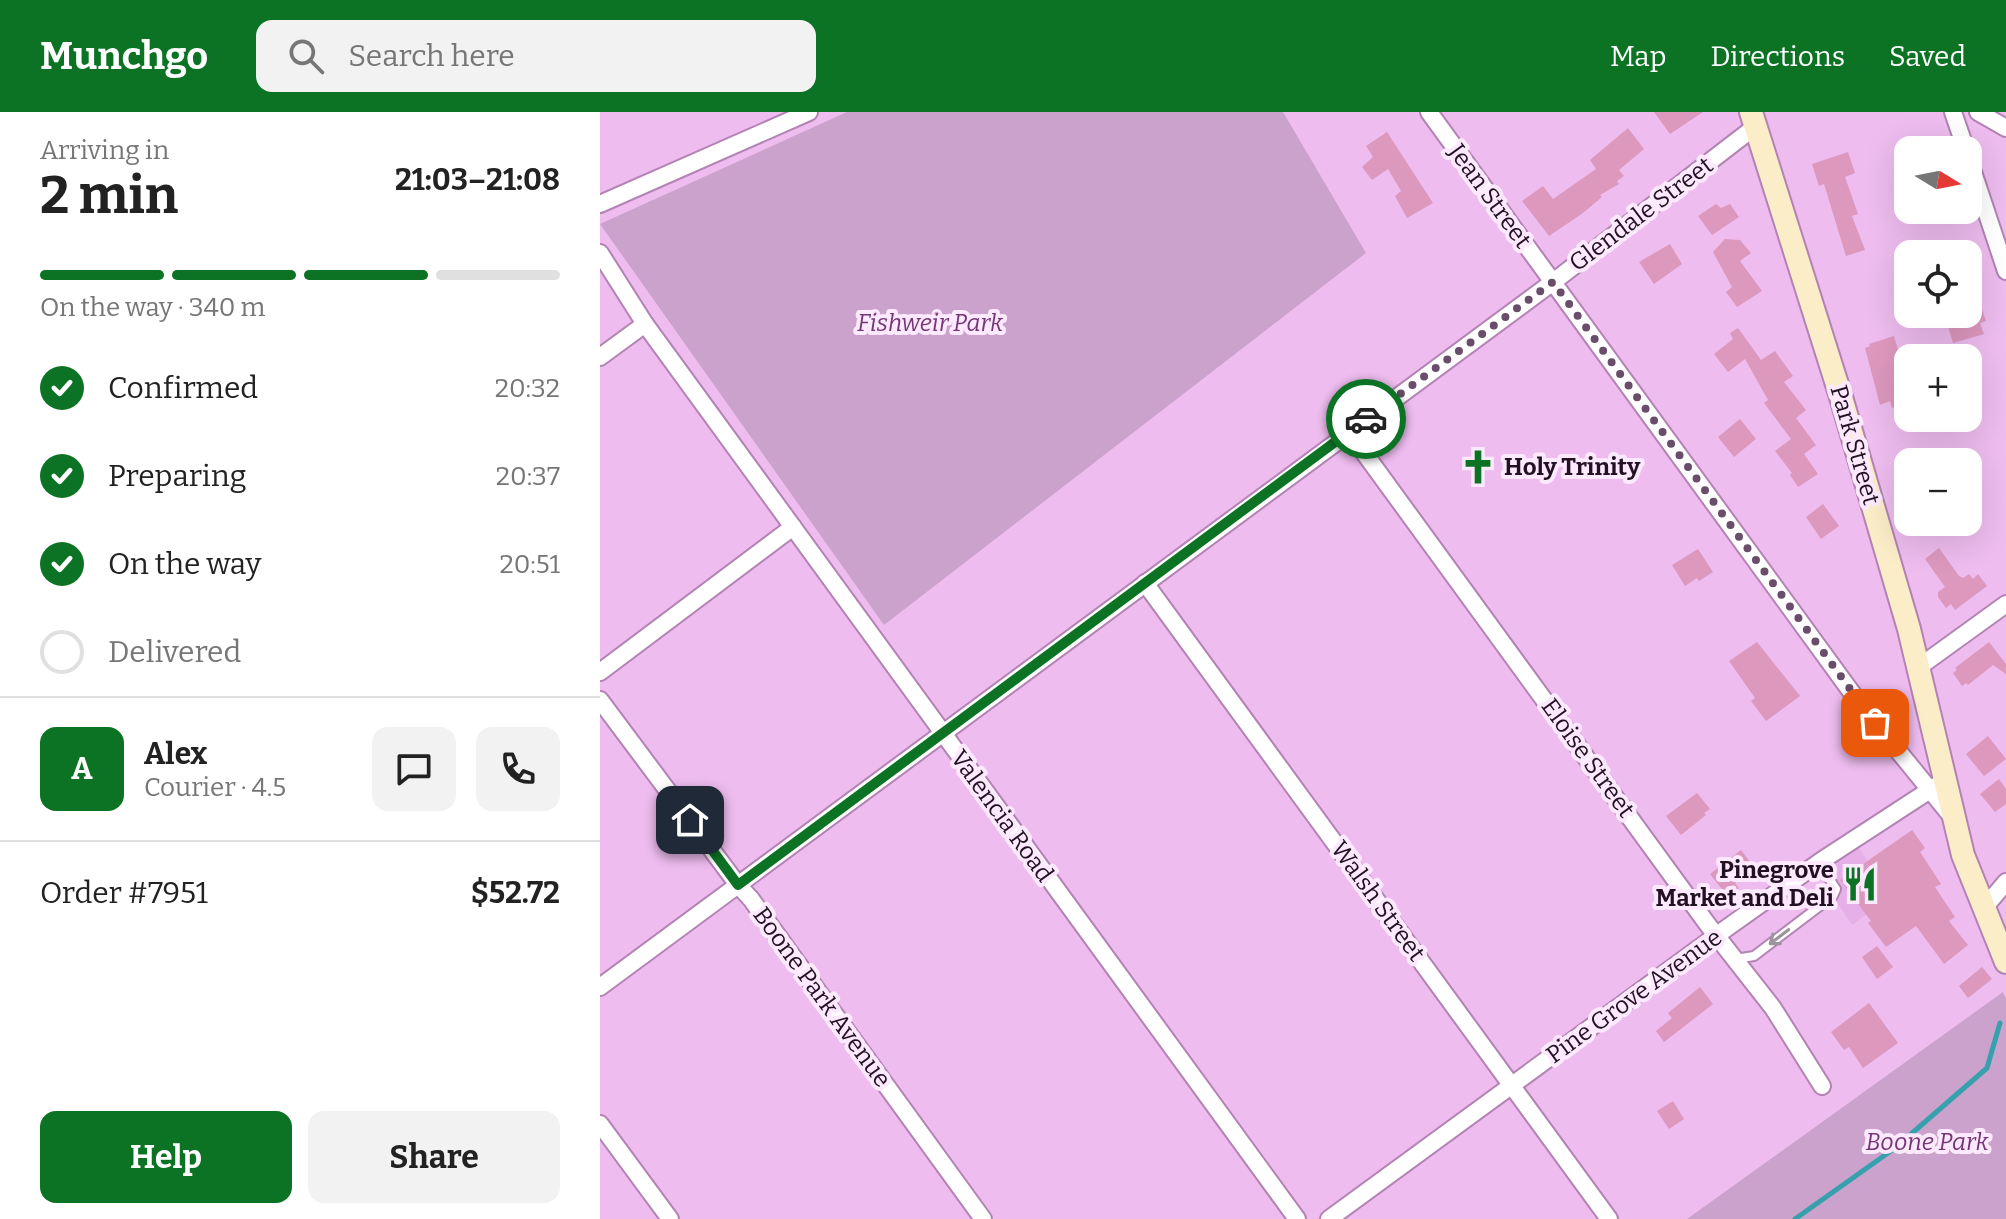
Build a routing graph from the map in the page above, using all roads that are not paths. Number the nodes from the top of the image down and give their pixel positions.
1 (809, 112) edge
2 (1429, 112) edge
3 (1953, 112) edge
4 (1978, 112) edge
5 (1753, 119) edge
6 (2006, 128) edge
7 (1961, 136) edge
8 (1982, 199) edge
9 (600, 204) edge
10 (600, 253) edge
11 (2006, 271) edge
12 (1553, 282) junction
13 (645, 324) junction
14 (600, 357) edge
15 (1349, 432) junction
16 (793, 527) junction
17 (1145, 583) junction
18 (2006, 604) edge
19 (1919, 667) junction
20 (600, 672) edge
21 (600, 700) edge
22 (943, 734) junction
23 (1937, 785) junction
24 (1819, 863) junction
25 (2006, 882) edge
26 (738, 885) junction
27 (1984, 908) junction
28 (1717, 935) junction
29 (2004, 947) edge
30 (1735, 959) junction
31 (600, 987) edge
32 (1513, 1085) junction
33 (1822, 1086) dead end
34 (600, 1124) edge
35 (670, 1219) edge
36 (983, 1219) edge
37 (1297, 1219) edge
38 (1329, 1219) edge
39 (1609, 1219) edge

1 - 9 street
2 - 12 street, Jean Street
3 - 7 street
4 - 6 street
5 - 12 street, Glendale Street
5 - 19 street, Park Street
8 - 11 street
10 - 13 street, Valencia Road
12 - 15 street, Glendale Street
12 - 23 street, Jean Street
13 - 14 street
13 - 16 street, Valencia Road
15 - 17 street, Glendale Street
15 - 28 street, Eloise Street
16 - 20 street
16 - 22 street, Valencia Road
17 - 22 street, Glendale Street
17 - 32 street, Walsh Street
18 - 19 street
19 - 23 street, Park Street
21 - 26 street, Boone Park Avenue
22 - 26 street, Glendale Street
22 - 37 street, Valencia Road
23 - 24 street, Pine Grove Avenue
23 - 27 street, Park Street
24 - 28 street, Pine Grove Avenue
24 -> 30 lane
25 - 27 street
26 - 31 street, Glendale Street
26 - 36 street, Boone Park Avenue
27 - 29 street, Park Street
28 - 30 street, Eloise Street
28 - 32 street, Pine Grove Avenue
30 - 33 street, Eloise Street
32 - 38 street, Pine Grove Avenue
32 - 39 street, Walsh Street
34 - 35 street

